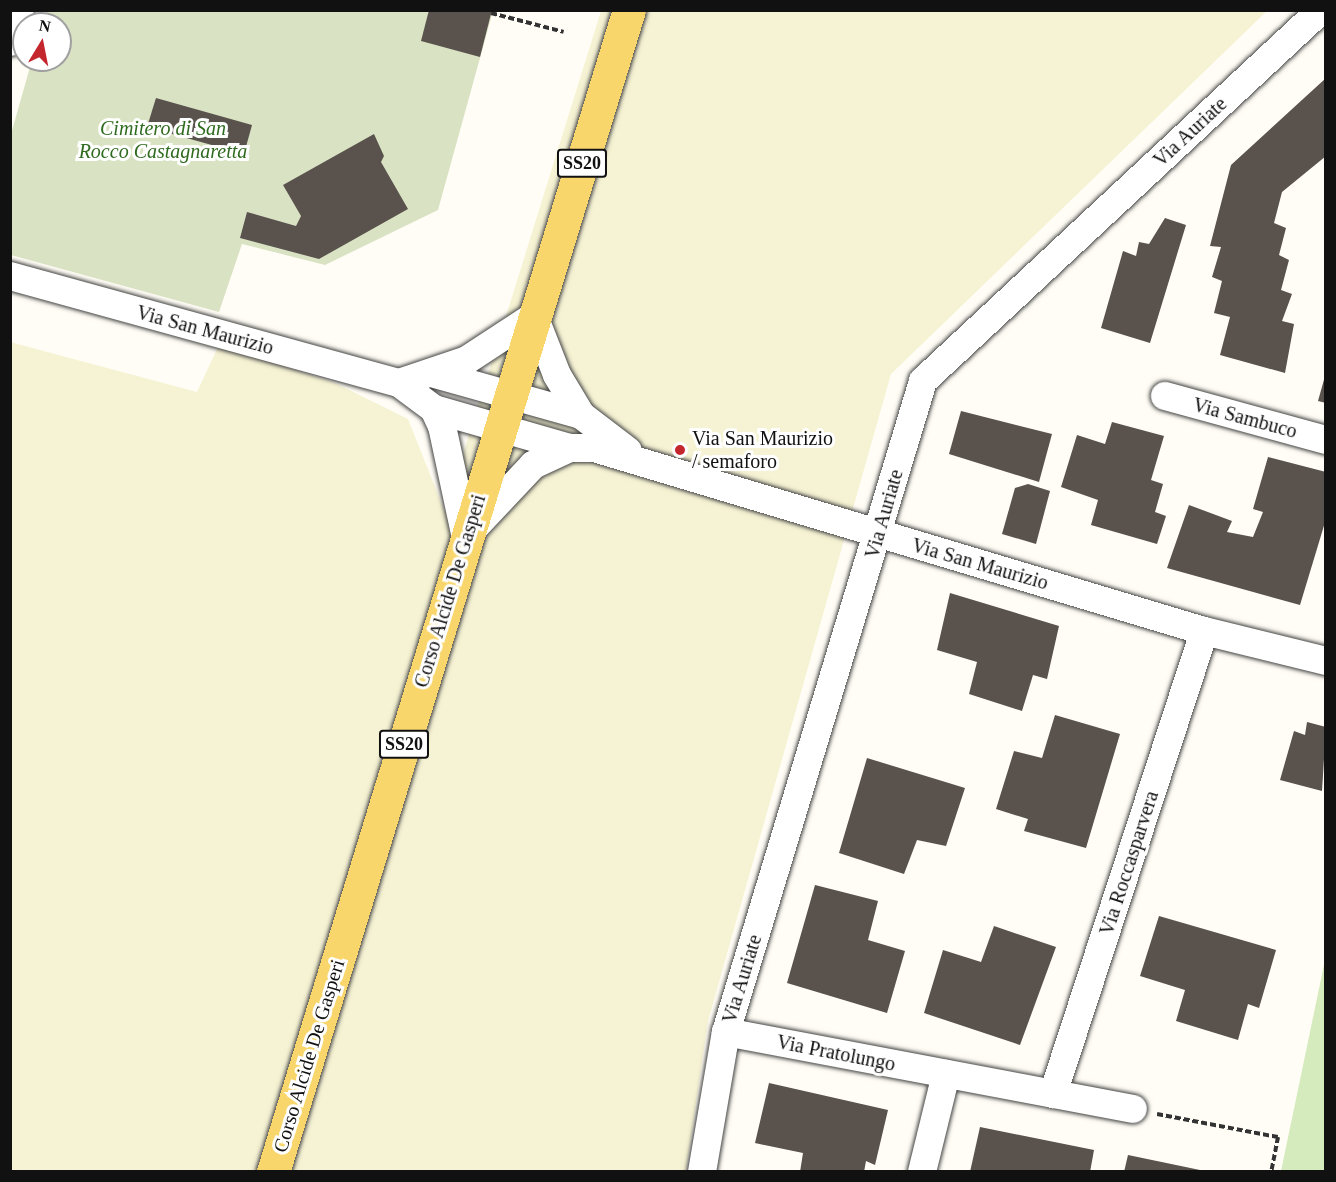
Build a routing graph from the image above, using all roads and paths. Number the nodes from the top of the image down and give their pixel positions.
1 (20, 10) edge
2 (629, 10) edge
3 (1321, 10) edge
4 (492, 14) dead end
5 (564, 32) dead end
6 (10, 42) edge
7 (10, 276) edge
8 (534, 316) junction
9 (435, 374) junction
10 (399, 383) junction
11 (509, 394) junction
12 (1165, 396) dead end
13 (434, 409) junction
14 (581, 415) junction
15 (499, 428) junction
16 (1326, 440) edge
17 (570, 448) junction
18 (637, 458) junction
19 (879, 534) junction
20 (466, 538) junction
21 (1204, 631) junction
22 (1326, 661) edge
23 (726, 1032) junction
24 (946, 1074) junction
25 (1053, 1094) junction
26 (1133, 1109) joint
27 (273, 1172) edge
28 (702, 1172) edge
29 (922, 1172) edge
30 (1271, 1172) edge

1 - 6 street
2 - 8 main road, Corso Alcide De Gasperi / SS20
3 - 19 street, Via Auriate
4 - 5 path
7 - 10 street, Via San Maurizio
8 - 9 street
8 - 11 main road, Corso Alcide De Gasperi / SS20
8 - 14 street
9 - 10 street
9 - 11 street
10 - 13 street
11 - 14 street
11 - 15 main road, Corso Alcide De Gasperi / SS20
12 - 16 street, Via Sambuco
13 - 15 street
13 - 20 street
14 - 18 street
15 - 17 street
15 - 20 main road, Corso Alcide De Gasperi / SS20
17 - 18 street
17 - 20 street
18 - 19 street, Via San Maurizio
19 - 21 street, Via San Maurizio
19 - 23 street, Via Auriate
20 - 27 main road, Corso Alcide De Gasperi / SS20
21 - 22 street, Via San Maurizio
21 - 25 street, Via Roccasparvera
23 - 24 street, Via Pratolungo
23 - 28 street, Via Auriate
24 - 25 street, Via Pratolungo
24 - 29 street
25 - 26 street, Via Pratolungo
26 - 30 path

